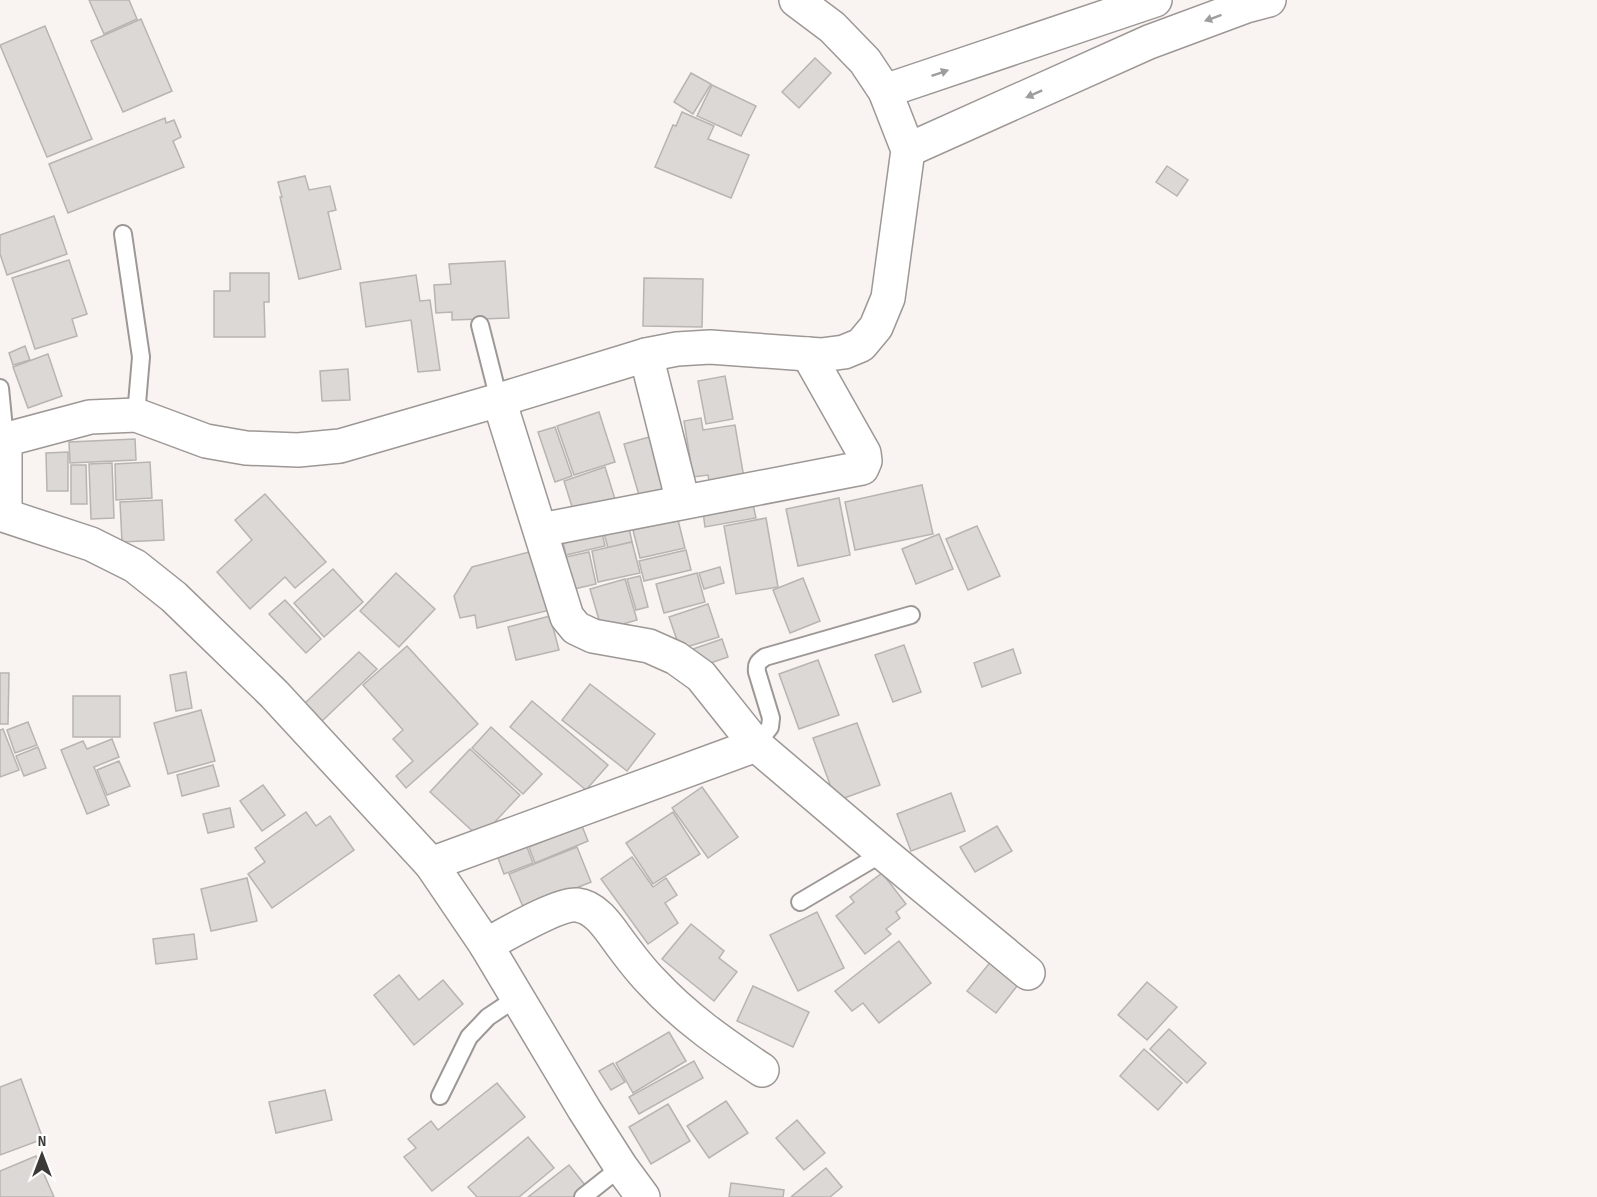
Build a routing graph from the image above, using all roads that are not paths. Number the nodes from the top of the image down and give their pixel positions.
1 (796, 0) edge
2 (1155, 0) edge
3 (1269, 0) edge
4 (885, 91) junction
5 (908, 150) junction
6 (123, 234) dead end
7 (480, 325) dead end
8 (808, 354) junction
9 (646, 355) junction
10 (0, 388) edge
11 (500, 400) junction
12 (136, 415) junction
13 (3, 440) edge
14 (683, 502) junction
15 (3, 514) edge
16 (541, 530) junction
17 (912, 615) dead end
18 (756, 745) junction
19 (883, 853) junction
20 (431, 864) junction
21 (800, 902) dead end
22 (486, 945) junction
23 (1028, 973) dead end
24 (518, 997) junction
25 (762, 1070) dead end
26 (440, 1096) dead end
27 (621, 1167) junction
28 (583, 1197) edge
29 (643, 1197) edge

1 - 4 street
4 -> 2 street
3 -> 5 street
4 - 5 street
5 - 8 street
6 - 12 lane
7 - 11 lane
8 - 9 street
8 - 14 street
9 - 11 street
9 - 14 street
10 - 13 lane
11 - 12 street
11 - 16 street
12 - 13 street
13 - 15 street
14 - 16 street
15 - 20 street
16 - 18 street
17 - 18 lane
18 - 19 street
18 - 20 street
19 - 21 lane
19 - 23 street
20 - 22 street
22 - 24 street
22 - 25 street
24 - 26 lane
24 - 27 street
27 - 28 lane
27 - 29 street

